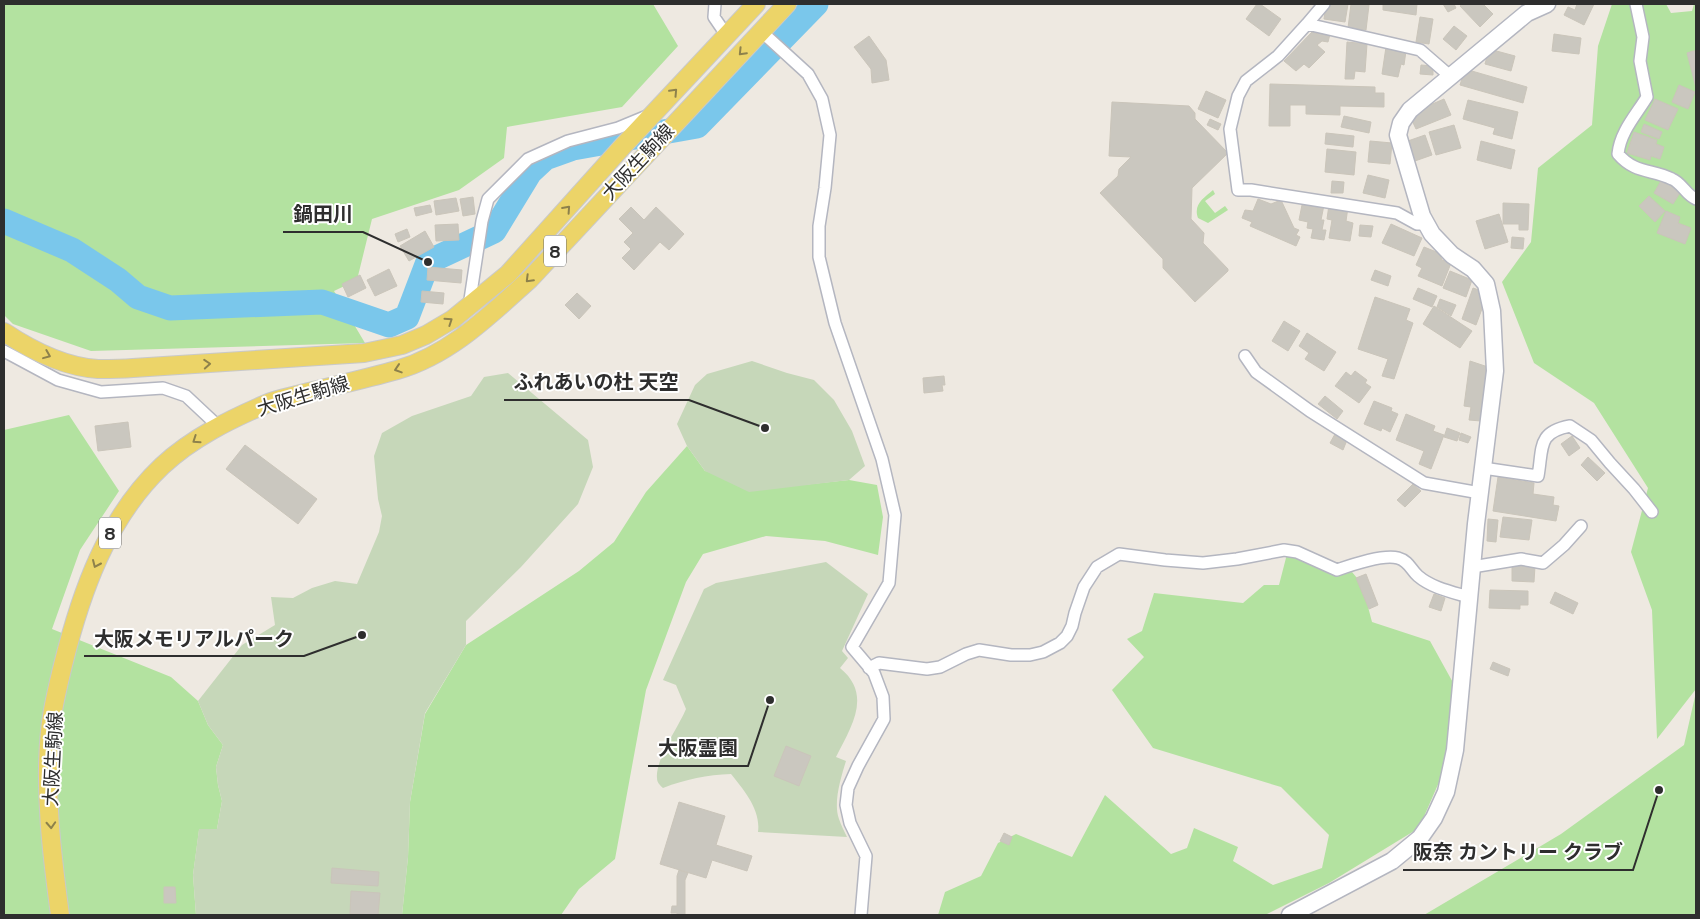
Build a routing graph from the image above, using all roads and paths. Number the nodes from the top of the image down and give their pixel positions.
1 (715, 4) edge
2 (756, 4) edge
3 (787, 4) edge
4 (1324, 4) edge
5 (1547, 4) edge
6 (1636, 4) edge
7 (1307, 24) junction
8 (727, 36) junction
9 (766, 36) junction
10 (1450, 76) junction
11 (654, 114) junction
12 (1696, 199) edge
13 (1426, 224) junction
14 (469, 306) junction
15 (4, 332) edge
16 (4, 351) edge
17 (1245, 356) dead end
18 (218, 426) junction
19 (1483, 468) junction
20 (1480, 493) junction
21 (1652, 512) dead end
22 (1581, 526) dead end
23 (1472, 567) junction
24 (1469, 597) junction
25 (869, 668) junction
26 (60, 915) edge
27 (861, 915) edge
28 (1290, 915) edge

1 - 8 street
2 - 8 main road, 大阪生駒線 / 8
3 - 9 main road, 大阪生駒線 / 8
4 - 7 street
5 - 10 street
6 - 12 street
7 - 10 street
7 - 13 street
11 -> 8 main road, 大阪生駒線 / 8
9 -> 18 main road, 大阪生駒線 / 8
9 - 25 street
10 - 13 street
14 -> 11 main road, 大阪生駒線 / 8
11 - 14 street
13 - 19 street
15 -> 14 main road, 大阪生駒線 / 8
16 - 18 street
17 - 20 street
18 -> 26 main road, 大阪生駒線 / 8
19 - 20 street
19 - 21 street
20 - 23 street
22 - 23 street
23 - 24 street
24 - 25 street
24 - 28 street
25 - 27 street

